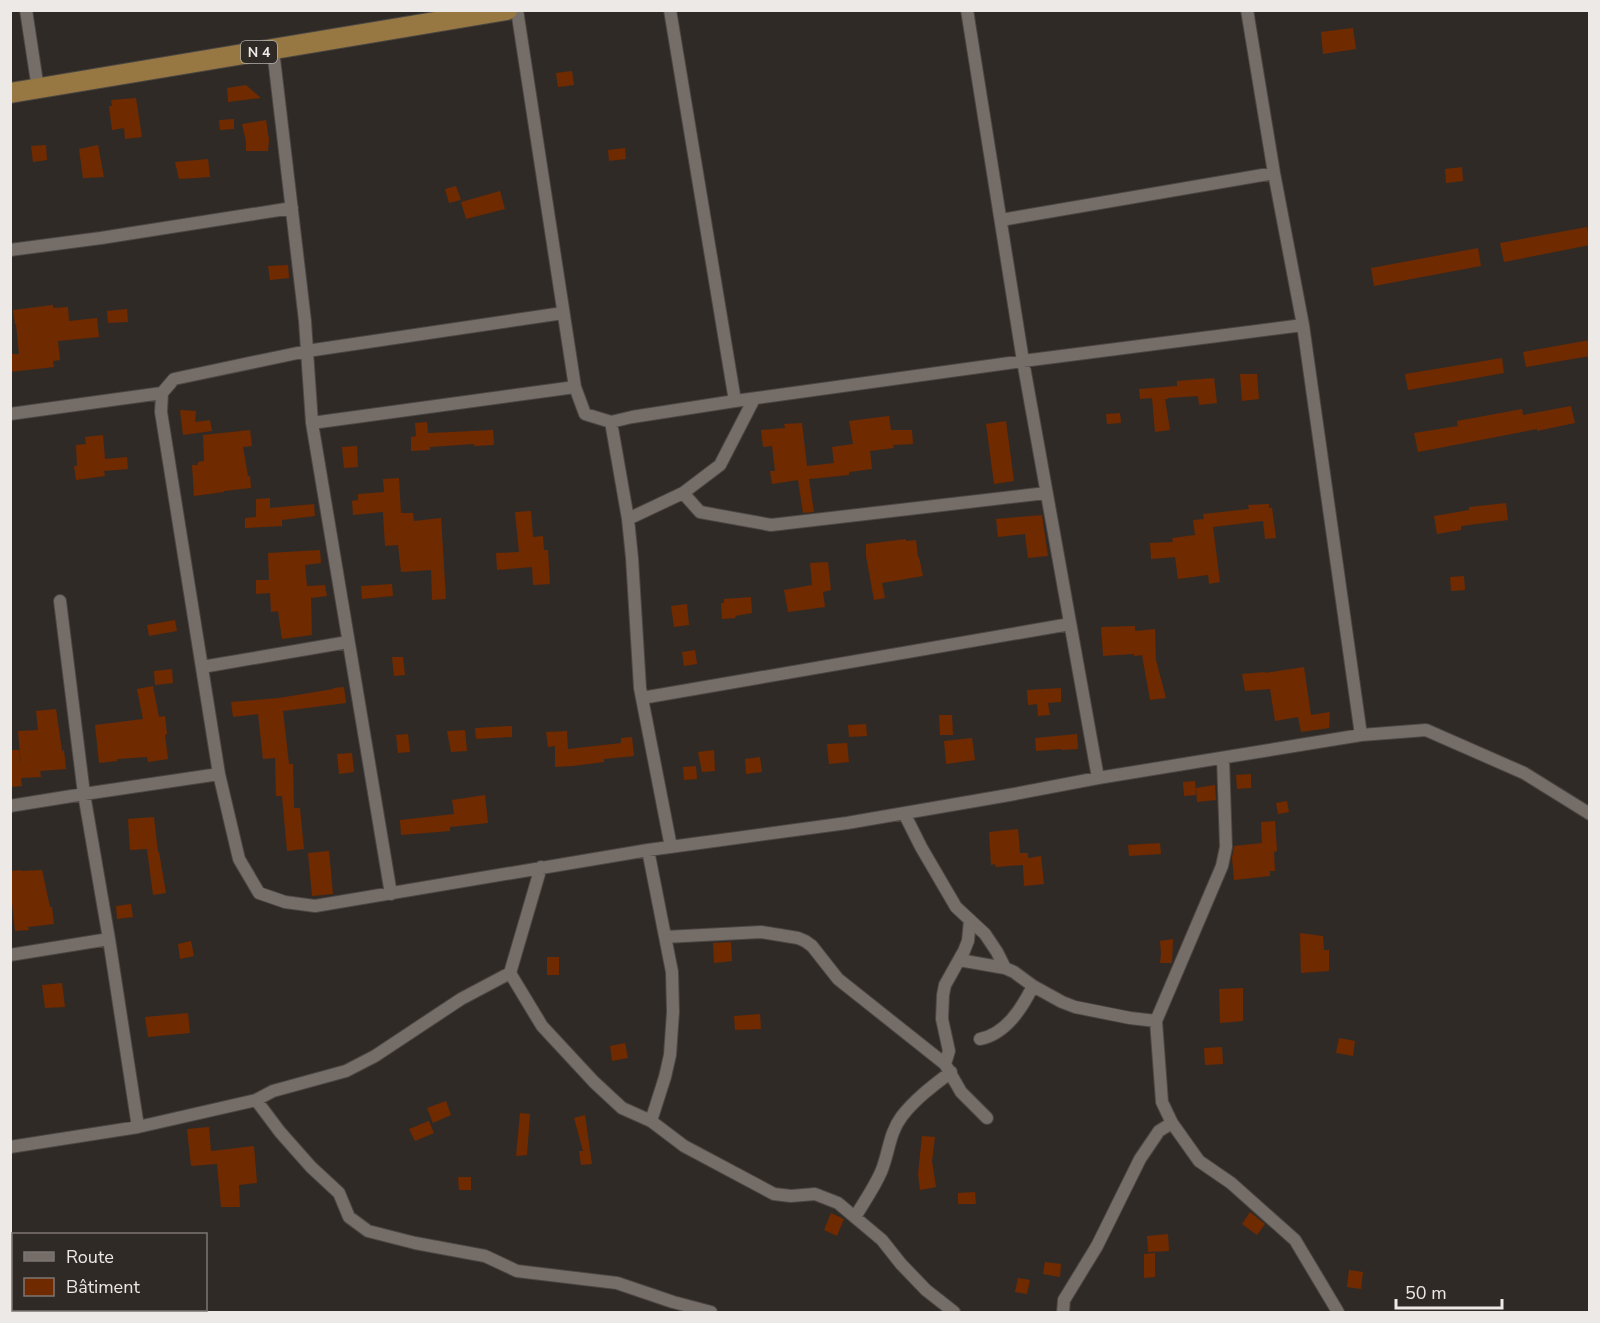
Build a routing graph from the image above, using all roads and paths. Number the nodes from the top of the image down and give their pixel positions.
1 (26, 10) edge
2 (507, 10) edge
3 (517, 10) edge
4 (670, 10) edge
5 (967, 10) edge
6 (1247, 10) edge
7 (273, 50) junction
8 (38, 89) junction
9 (10, 93) edge
10 (1274, 173) junction
11 (292, 208) junction
12 (1000, 220) junction
13 (10, 250) edge
14 (563, 313) junction
15 (1303, 325) junction
16 (308, 351) junction
17 (1023, 361) junction
18 (575, 387) junction
19 (162, 393) junction
20 (754, 399) junction
21 (735, 401) junction
22 (10, 414) edge
23 (611, 422) junction
24 (312, 423) junction
25 (683, 493) junction
26 (1046, 493) junction
27 (628, 519) junction
28 (60, 602) dead end
29 (1070, 624) junction
30 (348, 642) junction
31 (202, 666) junction
32 (642, 698) junction
33 (1361, 735) junction
34 (1223, 758) junction
35 (219, 774) junction
36 (1098, 778) junction
37 (84, 794) junction
38 (10, 806) edge
39 (904, 813) junction
40 (1590, 814) edge
41 (671, 848) junction
42 (648, 850) junction
43 (541, 867) junction
44 (391, 894) junction
45 (970, 920) junction
46 (665, 938) junction
47 (109, 939) junction
48 (10, 955) edge
49 (958, 960) junction
50 (1005, 968) junction
51 (510, 973) junction
52 (1033, 986) junction
53 (1156, 1021) junction
54 (980, 1039) dead end
55 (948, 1068) junction
56 (256, 1100) junction
57 (987, 1118) dead end
58 (651, 1121) junction
59 (1172, 1123) junction
60 (138, 1127) junction
61 (10, 1147) edge
62 (855, 1217) junction
63 (711, 1312) edge
64 (954, 1312) edge
65 (1063, 1312) edge
66 (1338, 1312) edge

1 - 8 street
2 - 7 highway, N 4
3 - 14 street
4 - 21 street
5 - 12 street
6 - 10 street
7 - 8 highway, N 4
7 - 11 street
8 - 9 highway, N 4
10 - 12 street
10 - 15 street
11 - 13 street
11 - 16 street
12 - 17 street
14 - 16 street
14 - 18 street
15 - 17 street
15 - 33 street
16 - 19 street
16 - 24 street
17 - 20 street
17 - 26 street
18 - 23 street
18 - 24 street
19 - 22 street
19 - 31 street
20 - 21 street
20 - 25 street
21 - 23 street
23 - 27 street
24 - 30 street
25 - 26 street
25 - 27 street
26 - 29 street
27 - 32 street
28 - 37 street
29 - 32 street
29 - 36 street
30 - 31 street
30 - 44 street
31 - 35 street
32 - 41 street
33 - 34 street
33 - 40 street
34 - 36 street
34 - 53 street
35 - 37 street
35 - 44 street
36 - 39 street
37 - 38 street
37 - 47 street
39 - 41 street
39 - 45 street
41 - 42 street
42 - 43 street
42 - 46 street
43 - 44 street
43 - 51 street
45 - 49 street
45 - 50 street
46 - 55 street
46 - 58 street
47 - 48 street
47 - 60 street
49 - 50 street
49 - 55 street
50 - 52 street
51 - 56 street
51 - 58 street
52 - 53 street
52 - 54 street
53 - 59 street
55 - 57 street
55 - 62 street
56 - 60 street
56 - 63 street
58 - 62 street
59 - 65 street
59 - 66 street
60 - 61 street
62 - 64 street

